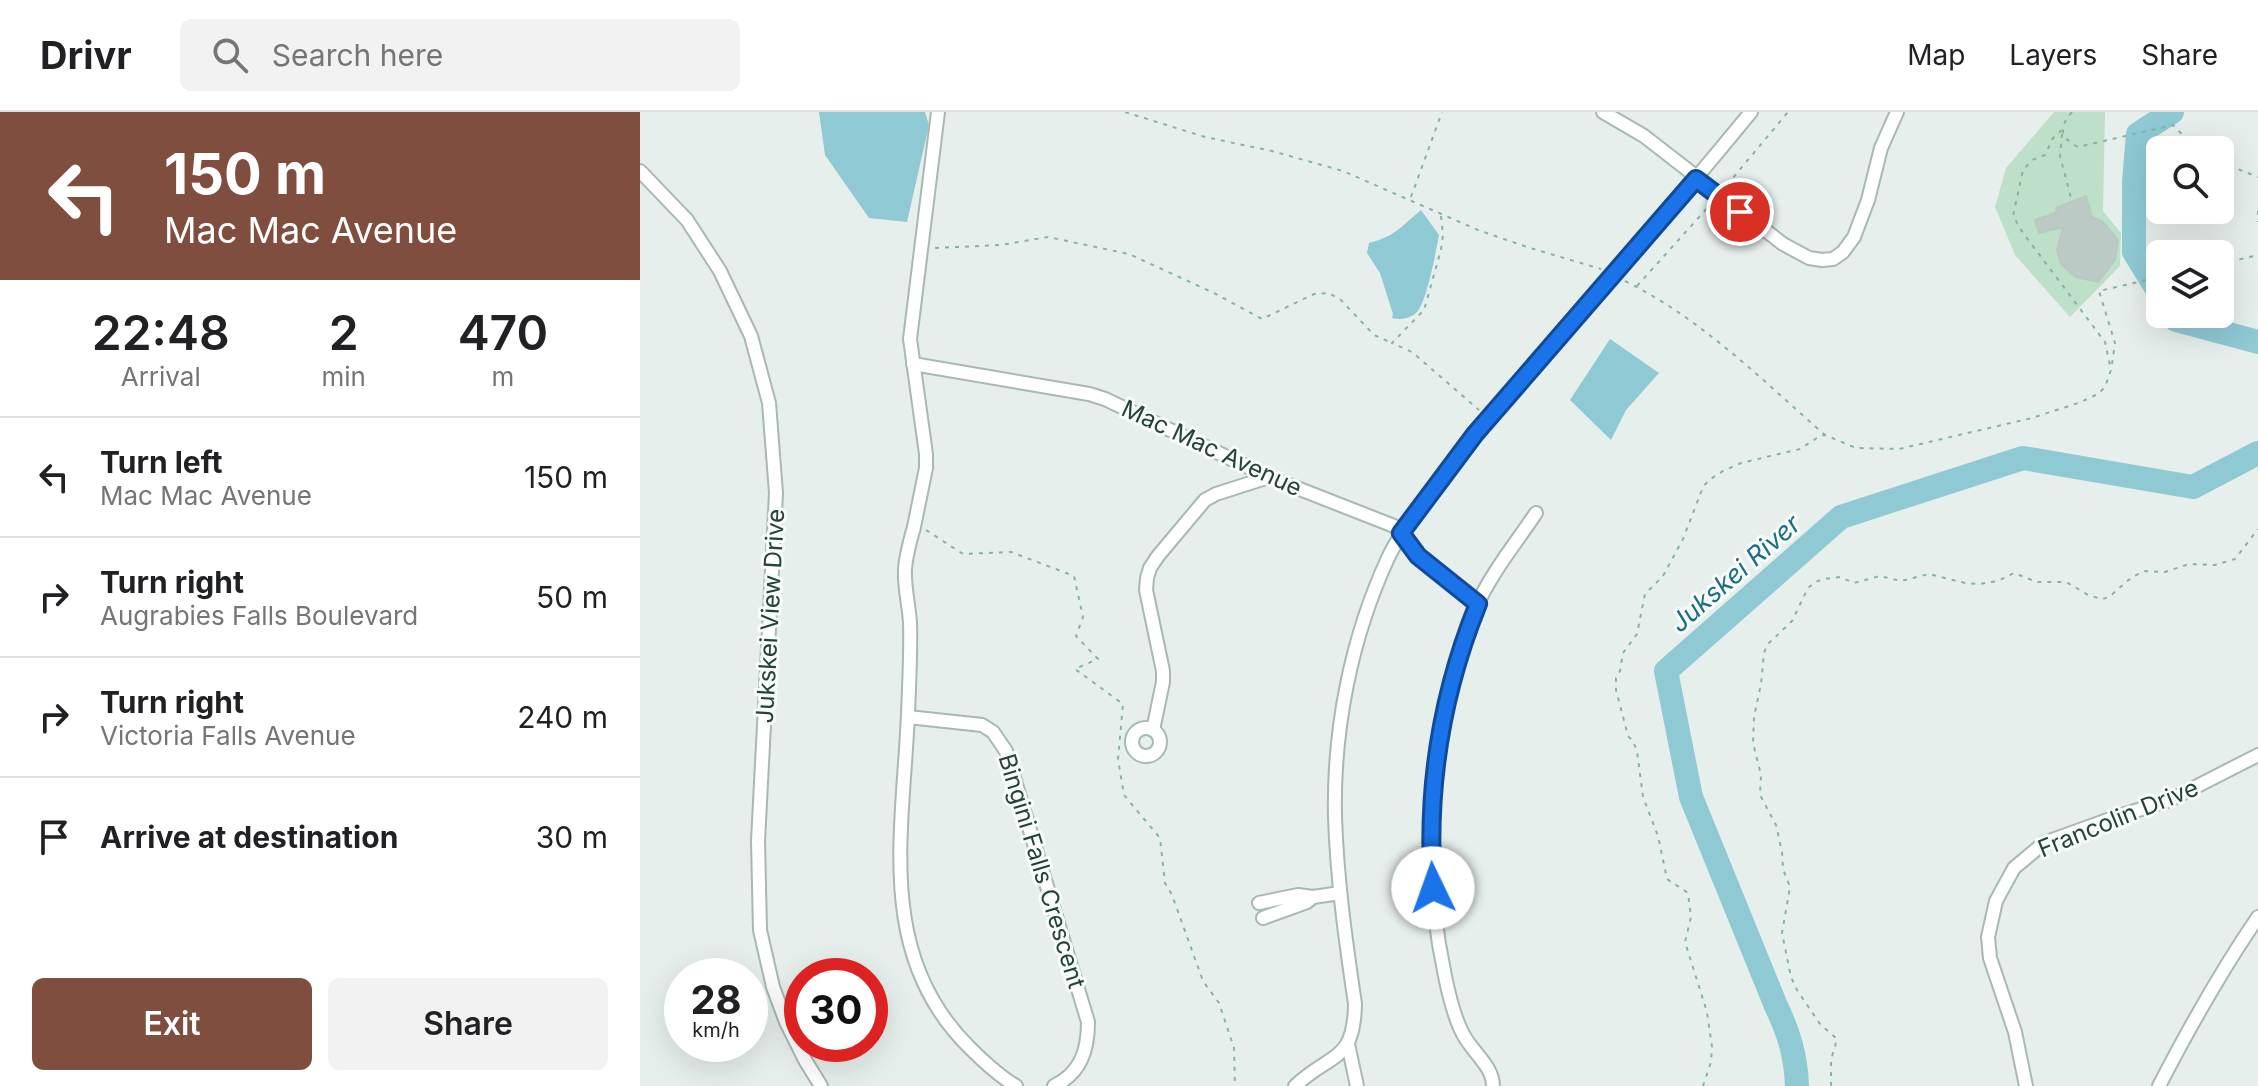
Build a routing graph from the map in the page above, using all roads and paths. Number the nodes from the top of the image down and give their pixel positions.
1 (938, 112) edge
2 (1125, 112) edge
3 (1442, 112) edge
4 (1603, 112) edge
5 (1751, 112) edge
6 (1897, 112) edge
7 (2072, 112) edge
8 (2063, 129) junction
9 (2184, 136) edge
10 (2234, 168) edge
11 (640, 171) edge
12 (2258, 177) edge
13 (1696, 179) junction
14 (2071, 198) dead end
15 (1410, 199) junction
16 (2258, 211) edge
17 (1441, 214) junction
18 (2258, 222) edge
19 (921, 248) junction
20 (2258, 255) edge
21 (2234, 261) edge
22 (1613, 276) junction
23 (2146, 280) edge
24 (1392, 343) junction
25 (913, 364) junction
26 (2111, 370) junction
27 (1489, 419) junction
28 (1825, 435) junction
29 (1269, 477) junction
30 (1536, 513) dead end
31 (915, 523) junction
32 (2258, 529) edge
33 (1401, 533) junction
34 (1478, 604) junction
35 (908, 717) junction
36 (1153, 730) dead end
37 (2258, 755) edge
38 (1340, 893) junction
39 (1313, 897) junction
40 (1259, 903) dead end
41 (2258, 917) edge
42 (1263, 918) dead end
43 (1348, 1044) junction
44 (821, 1086) edge
45 (1016, 1086) edge
46 (1054, 1086) edge
47 (1235, 1086) edge
48 (1295, 1086) edge
49 (1357, 1086) edge
50 (1493, 1086) edge
51 (1703, 1086) edge
52 (1831, 1086) edge
53 (2026, 1086) edge
54 (2159, 1086) edge

1 - 19 street
2 - 15 path
3 - 15 path
4 - 13 street
5 - 13 street
6 - 13 street
7 - 8 path
8 - 9 path
8 - 14 path
8 - 26 path
10 - 12 path
11 - 44 street, Jukskei View Drive
13 - 22 street
15 - 17 path
16 - 18 path
17 - 22 path
17 - 24 path
19 - 24 path
19 - 25 street
20 - 21 path
22 - 27 street
22 - 28 path
23 - 26 path
24 - 27 path
25 - 29 street, Mac Mac Avenue
25 - 31 street
26 - 28 path
27 - 33 street
28 - 51 path
29 - 33 street, Mac Mac Avenue
29 - 36 street
30 - 34 street
31 - 35 street
31 - 47 path
32 - 52 path
33 - 34 street, Mac Mac Avenue
33 - 38 street
34 - 50 street
35 - 45 street
35 - 46 street, Bingini Falls Crescent
37 - 53 street, Francolin Drive
38 - 39 street
38 - 43 street
39 - 40 street
39 - 42 street
41 - 54 street
43 - 48 street
43 - 49 street

